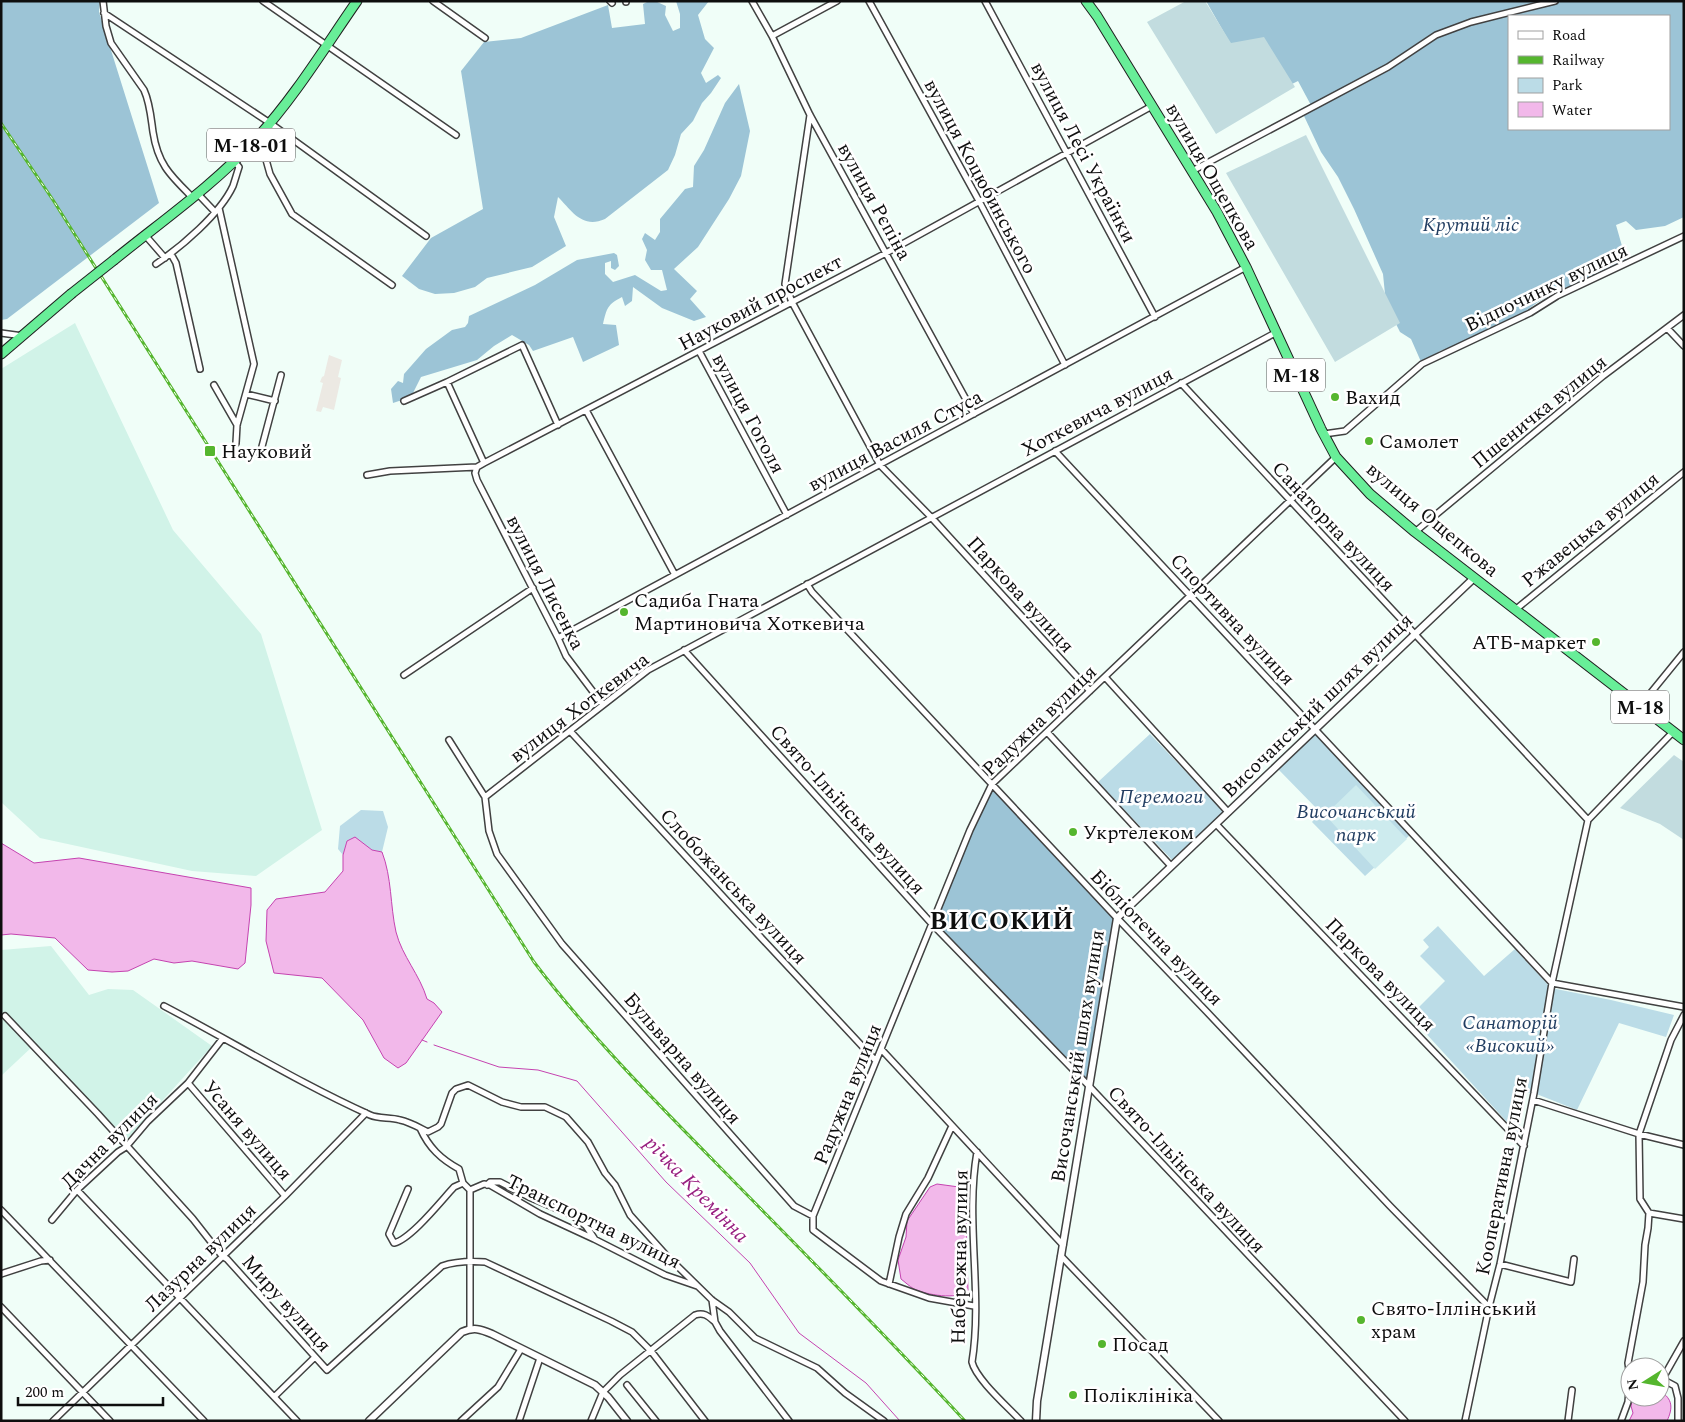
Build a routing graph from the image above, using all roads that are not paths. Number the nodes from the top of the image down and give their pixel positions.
1 (104, 1) edge
2 (263, 1) edge
3 (357, 1) edge
4 (433, 1) edge
5 (752, 1) edge
6 (837, 1) edge
7 (869, 1) edge
8 (985, 1) edge
9 (1086, 1) edge
10 (1555, 1) edge
11 (104, 13) junction
12 (772, 36) junction
13 (485, 38) dead end
14 (326, 46) junction
15 (1152, 106) junction
16 (810, 115) junction
17 (270, 123) junction
18 (456, 135) dead end
19 (256, 140) junction
20 (1068, 153) junction
21 (234, 162) junction
22 (1192, 171) junction
23 (196, 196) junction
24 (979, 202) junction
25 (217, 210) junction
26 (145, 235) junction
27 (426, 236) dead end
28 (1684, 236) edge
29 (886, 253) junction
30 (171, 254) junction
31 (165, 258) junction
32 (156, 264) dead end
33 (1246, 268) junction
34 (392, 285) dead end
35 (792, 302) junction
36 (1684, 315) edge
37 (1155, 316) junction
38 (1667, 328) junction
39 (1, 332) edge
40 (1277, 332) junction
41 (24, 336) junction
42 (1684, 346) edge
43 (699, 350) junction
44 (1, 354) edge
45 (1065, 365) junction
46 (200, 369) dead end
47 (281, 375) dead end
48 (447, 382) junction
49 (1182, 383) junction
50 (214, 385) dead end
51 (246, 394) junction
52 (274, 401) junction
53 (404, 401) dead end
54 (586, 410) junction
55 (974, 414) junction
56 (558, 424) junction
57 (237, 426) junction
58 (1324, 434) junction
59 (236, 443) dead end
60 (1055, 451) junction
61 (260, 454) dead end
62 (1336, 457) junction
63 (484, 464) junction
64 (880, 465) junction
65 (477, 467) junction
66 (1684, 472) edge
67 (367, 475) dead end
68 (1290, 501) junction
69 (786, 515) junction
70 (931, 517) junction
71 (1414, 532) junction
72 (675, 575) junction
73 (1474, 578) junction
74 (807, 584) junction
75 (533, 588) junction
76 (1191, 595) junction
77 (1515, 610) junction
78 (1415, 634) junction
79 (558, 638) junction
80 (684, 650) junction
81 (1684, 652) edge
82 (404, 675) dead end
83 (1105, 676) junction
84 (1090, 691) junction
85 (603, 705) junction
86 (1640, 706) junction
87 (1315, 729) junction
88 (570, 730) junction
89 (1047, 732) junction
90 (1673, 732) junction
91 (449, 740) dead end
92 (1684, 740) edge
93 (992, 784) junction
94 (486, 798) junction
95 (1228, 812) junction
96 (1588, 820) junction
97 (1216, 824) junction
98 (1171, 866) junction
99 (1116, 918) junction
100 (932, 924) junction
101 (1552, 983) junction
102 (164, 1006) dead end
103 (1684, 1007) edge
104 (1684, 1015) edge
105 (5, 1016) dead end
106 (223, 1038) junction
107 (881, 1049) junction
108 (876, 1061) junction
109 (188, 1083) junction
110 (1089, 1086) junction
111 (1532, 1100) junction
112 (366, 1113) junction
113 (952, 1126) junction
114 (420, 1128) junction
115 (1639, 1134) junction
116 (1684, 1145) edge
117 (1524, 1146) junction
118 (126, 1147) junction
119 (976, 1152) junction
120 (463, 1183) junction
121 (486, 1184) junction
122 (408, 1189) dead end
123 (77, 1190) junction
124 (470, 1190) junction
125 (285, 1196) junction
126 (1, 1210) edge
127 (1649, 1213) junction
128 (813, 1216) junction
129 (1684, 1219) edge
130 (52, 1220) dead end
131 (594, 1239) junction
132 (1063, 1245) junction
133 (222, 1256) junction
134 (1061, 1256) junction
135 (1574, 1259) dead end
136 (50, 1260) junction
137 (470, 1261) junction
138 (1500, 1264) junction
139 (1, 1274) edge
140 (889, 1284) junction
141 (698, 1286) junction
142 (180, 1298) junction
143 (712, 1300) junction
144 (974, 1306) junction
145 (1, 1307) edge
146 (1489, 1307) junction
147 (715, 1322) junction
148 (470, 1328) junction
149 (1684, 1341) edge
150 (132, 1344) junction
151 (521, 1348) junction
152 (650, 1351) junction
153 (316, 1357) junction
154 (1629, 1357) edge
155 (540, 1358) junction
156 (1670, 1364) edge
157 (1670, 1383) edge
158 (627, 1385) dead end
159 (1572, 1390) dead end
160 (83, 1392) junction
161 (604, 1392) junction
162 (274, 1398) junction
163 (1626, 1407) edge
164 (53, 1421) edge
165 (110, 1421) edge
166 (204, 1421) edge
167 (296, 1421) edge
168 (369, 1421) edge
169 (461, 1421) edge
170 (519, 1421) edge
171 (591, 1421) edge
172 (626, 1421) edge
173 (656, 1421) edge
174 (705, 1421) edge
175 (789, 1421) edge
176 (884, 1421) edge
177 (1021, 1421) edge
178 (1036, 1421) edge
179 (1219, 1421) edge
180 (1405, 1421) edge
181 (1465, 1421) edge
182 (1568, 1421) edge
183 (1621, 1421) edge
184 (1678, 1421) edge

1 - 11 street
2 - 14 street
3 - 14 highway, М-18-01
4 - 13 street
5 - 12 street, вулиця Рєпіна
6 - 12 street
7 - 24 street, вулиця Коцюбинського
8 - 20 street, вулиця Лесі Українки
9 - 15 highway, вулиця Ощепкова / М-18
10 - 22 street
11 - 17 street
11 - 23 street
12 - 16 street, вулиця Рєпіна
14 - 17 highway, М-18-01
14 - 18 street
15 - 20 street, Науковий проспект
15 - 22 highway, вулиця Ощепкова / М-18
16 - 29 street, вулиця Рєпіна
16 - 35 street, Паркова вулиця
17 - 19 highway, М-18-01
17 - 27 street
19 - 21 highway, М-18-01
19 - 34 street
20 - 24 street, Науковий проспект
20 - 37 street, вулиця Лесі Українки
21 - 23 highway, М-18-01
21 - 25 street
22 - 33 highway, вулиця Ощепкова / М-18
23 - 25 street
23 - 26 highway, М-18-01
24 - 29 street, Науковий проспект
24 - 45 street, вулиця Коцюбинського
25 - 30 street
25 - 51 street
26 - 31 street
26 - 41 highway, М-18-01, bridge
28 - 58 street, Відпочинку вулиця
29 - 35 street, Науковий проспект
29 - 55 street, вулиця Рєпіна
30 - 31 street
30 - 46 street
31 - 32 street
33 - 37 street, вулиця Василя Стуса
33 - 40 highway, вулиця Ощепкова / М-18
35 - 43 street, Науковий проспект
35 - 64 street, Паркова вулиця
36 - 38 street, Пшеничка вулиця
37 - 45 street, вулиця Василя Стуса
38 - 42 street
38 - 71 street, Пшеничка вулиця
39 - 41 street
40 - 49 street, Хоткевича вулиця
40 - 58 highway, вулиця Ощепкова / М-18
41 - 44 highway, М-18-01
43 - 54 street, Науковий проспект
43 - 69 street, вулиця Гоголя
45 - 55 street, вулиця Василя Стуса
47 - 52 street
48 - 53 street
48 - 56 street
48 - 63 street
49 - 60 street, Хоткевича вулиця
49 - 68 street, Санаторна вулиця
50 - 57 street
51 - 52 street
51 - 57 street
52 - 61 street
54 - 56 street, Науковий проспект
54 - 72 street
55 - 64 street, вулиця Василя Стуса
56 - 63 street, Науковий проспект
57 - 59 street
58 - 62 highway, вулиця Ощепкова / М-18
60 - 70 street, Хоткевича вулиця
60 - 76 street, Спортивна вулиця
62 - 68 street, Радужна вулиця
62 - 71 highway, вулиця Ощепкова / М-18
63 - 65 street, Науковий проспект
64 - 69 street, вулиця Василя Стуса
64 - 70 street, Паркова вулиця
65 - 67 street, Науковий проспект
65 - 75 street, вулиця Лисенка
66 - 77 street, Ржавецька вулиця
68 - 76 street, Радужна вулиця
68 - 78 street, Санаторна вулиця
69 - 72 street, вулиця Василя Стуса
70 - 74 street, вулиця Хоткевича
70 - 84 street, Паркова вулиця
71 - 73 highway, вулиця Ощепкова / М-18
72 - 79 street, вулиця Василя Стуса
73 - 77 highway, вулиця Ощепкова / М-18
73 - 78 street, Височанський шлях вулиця
74 - 80 street, вулиця Хоткевича
74 - 93 street, Бібліотечна вулиця
75 - 79 street, вулиця Лисенка
75 - 82 street
76 - 83 street, Радужна вулиця
76 - 87 street, Спортивна вулиця
77 - 86 highway, вулиця Ощепкова / М-18
78 - 87 street, Височанський шлях вулиця
78 - 96 street, Санаторна вулиця
79 - 85 street, вулиця Лисенка
80 - 85 street, вулиця Хоткевича
80 - 100 street, Свято-Ільїнська вулиця
81 - 86 street
83 - 84 street, Радужна вулиця
83 - 95 street
84 - 89 street, Радужна вулиця
85 - 88 street, вулиця Хоткевича
86 - 90 highway, вулиця Ощепкова / М-18
87 - 95 street, Височанський шлях вулиця
87 - 101 street, Спортивна вулиця
88 - 94 street, вулиця Хоткевича
88 - 108 street, Слобожанська вулиця
89 - 93 street, Радужна вулиця
89 - 98 street
90 - 92 highway, вулиця Ощепкова / М-18
90 - 96 street
91 - 94 street, Бульварна вулиця
93 - 99 street, Бібліотечна вулиця
93 - 100 street, Радужна вулиця
94 - 128 street, Бульварна вулиця
95 - 97 street, Височанський шлях вулиця
96 - 101 street, Кооперативна вулиця
97 - 98 street, Височанський шлях вулиця
97 - 117 street, Паркова вулиця
98 - 99 street, Височанський шлях вулиця
99 - 110 street, Височанський шлях вулиця
99 - 146 street, Бібліотечна вулиця
100 - 107 street, Радужна вулиця
100 - 110 street, Свято-Ільїнська вулиця
101 - 103 street
101 - 111 street, Кооперативна вулиця
102 - 106 street
104 - 115 street
105 - 118 street, Миру вулиця
106 - 109 street
106 - 112 street
107 - 108 street, Радужна вулиця
107 - 113 street
108 - 128 street, Радужна вулиця
109 - 118 street, Дачна вулиця
109 - 125 street, Усаня вулиця
110 - 132 street, Височанський шлях вулиця
110 - 180 street, Свято-Ільїнська вулиця
111 - 115 street
111 - 117 street, Кооперативна вулиця
112 - 114 street
112 - 125 street, Лазурна вулиця
113 - 119 street
113 - 140 street
114 - 120 street
114 - 141 street
115 - 116 street
115 - 127 street
117 - 138 street, Кооперативна вулиця
118 - 123 street, Дачна вулиця
118 - 133 street, Миру вулиця
119 - 132 street
119 - 144 street, Набережна вулиця
120 - 122 street
120 - 124 street
121 - 124 street, Транспортна вулиця
121 - 131 street, Транспортна вулиця
121 - 131 street
123 - 130 street, Дачна вулиця
123 - 142 street
124 - 137 street
125 - 133 street, Лазурна вулиця
126 - 136 street
127 - 129 street
127 - 154 street
128 - 140 street
131 - 141 street, Транспортна вулиця
132 - 134 street, Височанський шлях вулиця
133 - 142 street, Лазурна вулиця
133 - 153 street, Миру вулиця
134 - 178 street, Височанський шлях вулиця
134 - 179 street
135 - 138 street
136 - 139 street
136 - 150 street
137 - 148 street
137 - 152 street, Миру вулиця
137 - 153 street, Миру вулиця
138 - 146 street, Кооперативна вулиця
140 - 144 street
141 - 143 street
142 - 150 street, Лазурна вулиця
142 - 162 street
143 - 147 street
143 - 176 street
144 - 177 street, Набережна вулиця
145 - 160 street
146 - 181 street, Кооперативна вулиця
147 - 152 street
147 - 175 street
148 - 151 street
148 - 168 street
149 - 156 street
150 - 160 street, Лазурна вулиця
150 - 166 street
151 - 155 street
151 - 169 street
152 - 161 street
152 - 174 street, Миру вулиця
153 - 162 street
155 - 161 street
155 - 170 street
157 - 184 street
158 - 173 street
159 - 182 street
160 - 164 street, Лазурна вулиця
160 - 165 street
161 - 171 street
161 - 172 street
162 - 167 street
163 - 183 street

